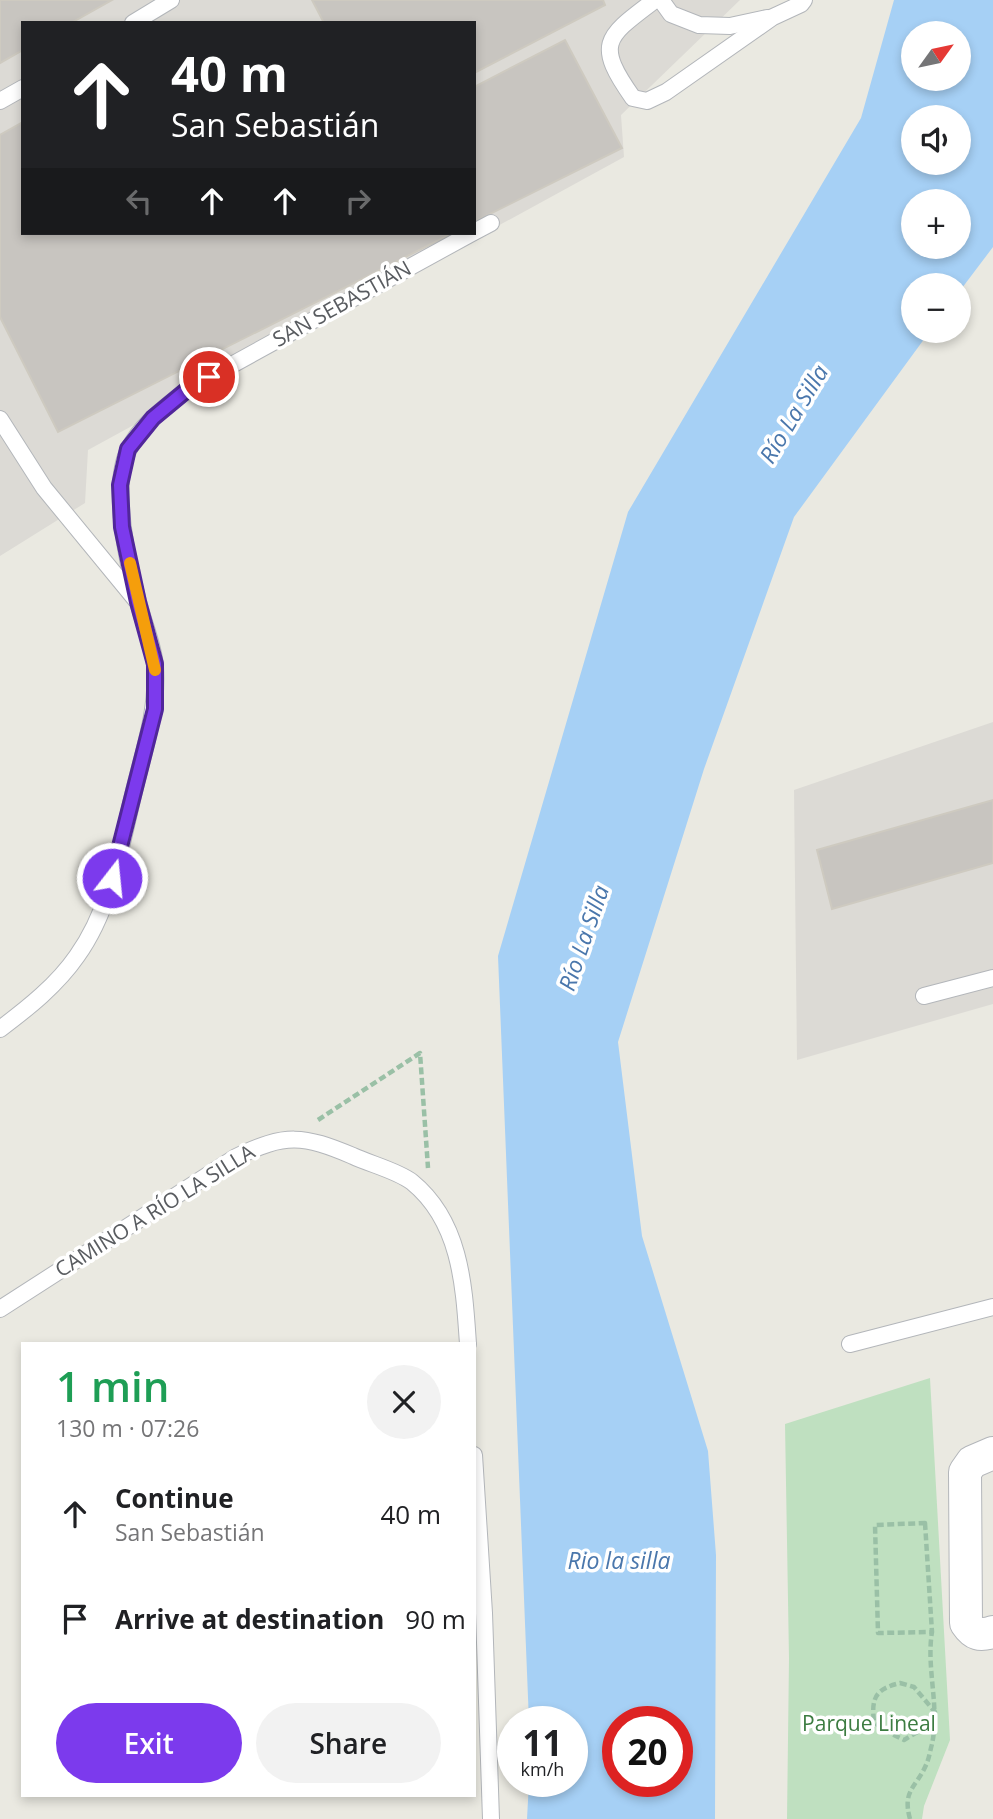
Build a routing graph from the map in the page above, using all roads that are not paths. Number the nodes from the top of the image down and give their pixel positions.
1 (171, 0) edge
2 (655, 0) edge
3 (660, 0) edge
4 (804, 0) edge
5 (773, 17) junction
6 (136, 21) edge
7 (21, 89) edge
8 (0, 101) edge
9 (491, 223) dead end
10 (476, 230) edge
11 (468, 235) edge
12 (0, 419) edge
13 (138, 602) junction
14 (993, 978) edge
15 (924, 996) dead end
16 (0, 1029) edge
17 (993, 1307) edge
18 (0, 1309) edge
19 (468, 1342) edge
20 (850, 1344) dead end
21 (982, 1457) edge
22 (476, 1487) edge
23 (982, 1632) edge
24 (491, 1819) edge

1 - 6 lane
2 - 5 lane
3 - 5 lane
4 - 5 lane
7 - 8 lane
9 - 10 lane, SAN SEBASTIÁN
11 - 13 lane, SAN SEBASTIÁN
12 - 13 lane
13 - 16 lane, SAN SEBASTIÁN
14 - 15 lane
17 - 20 lane
18 - 19 lane, CAMINO A RÍO LA SILLA
21 - 23 street
22 - 24 lane

